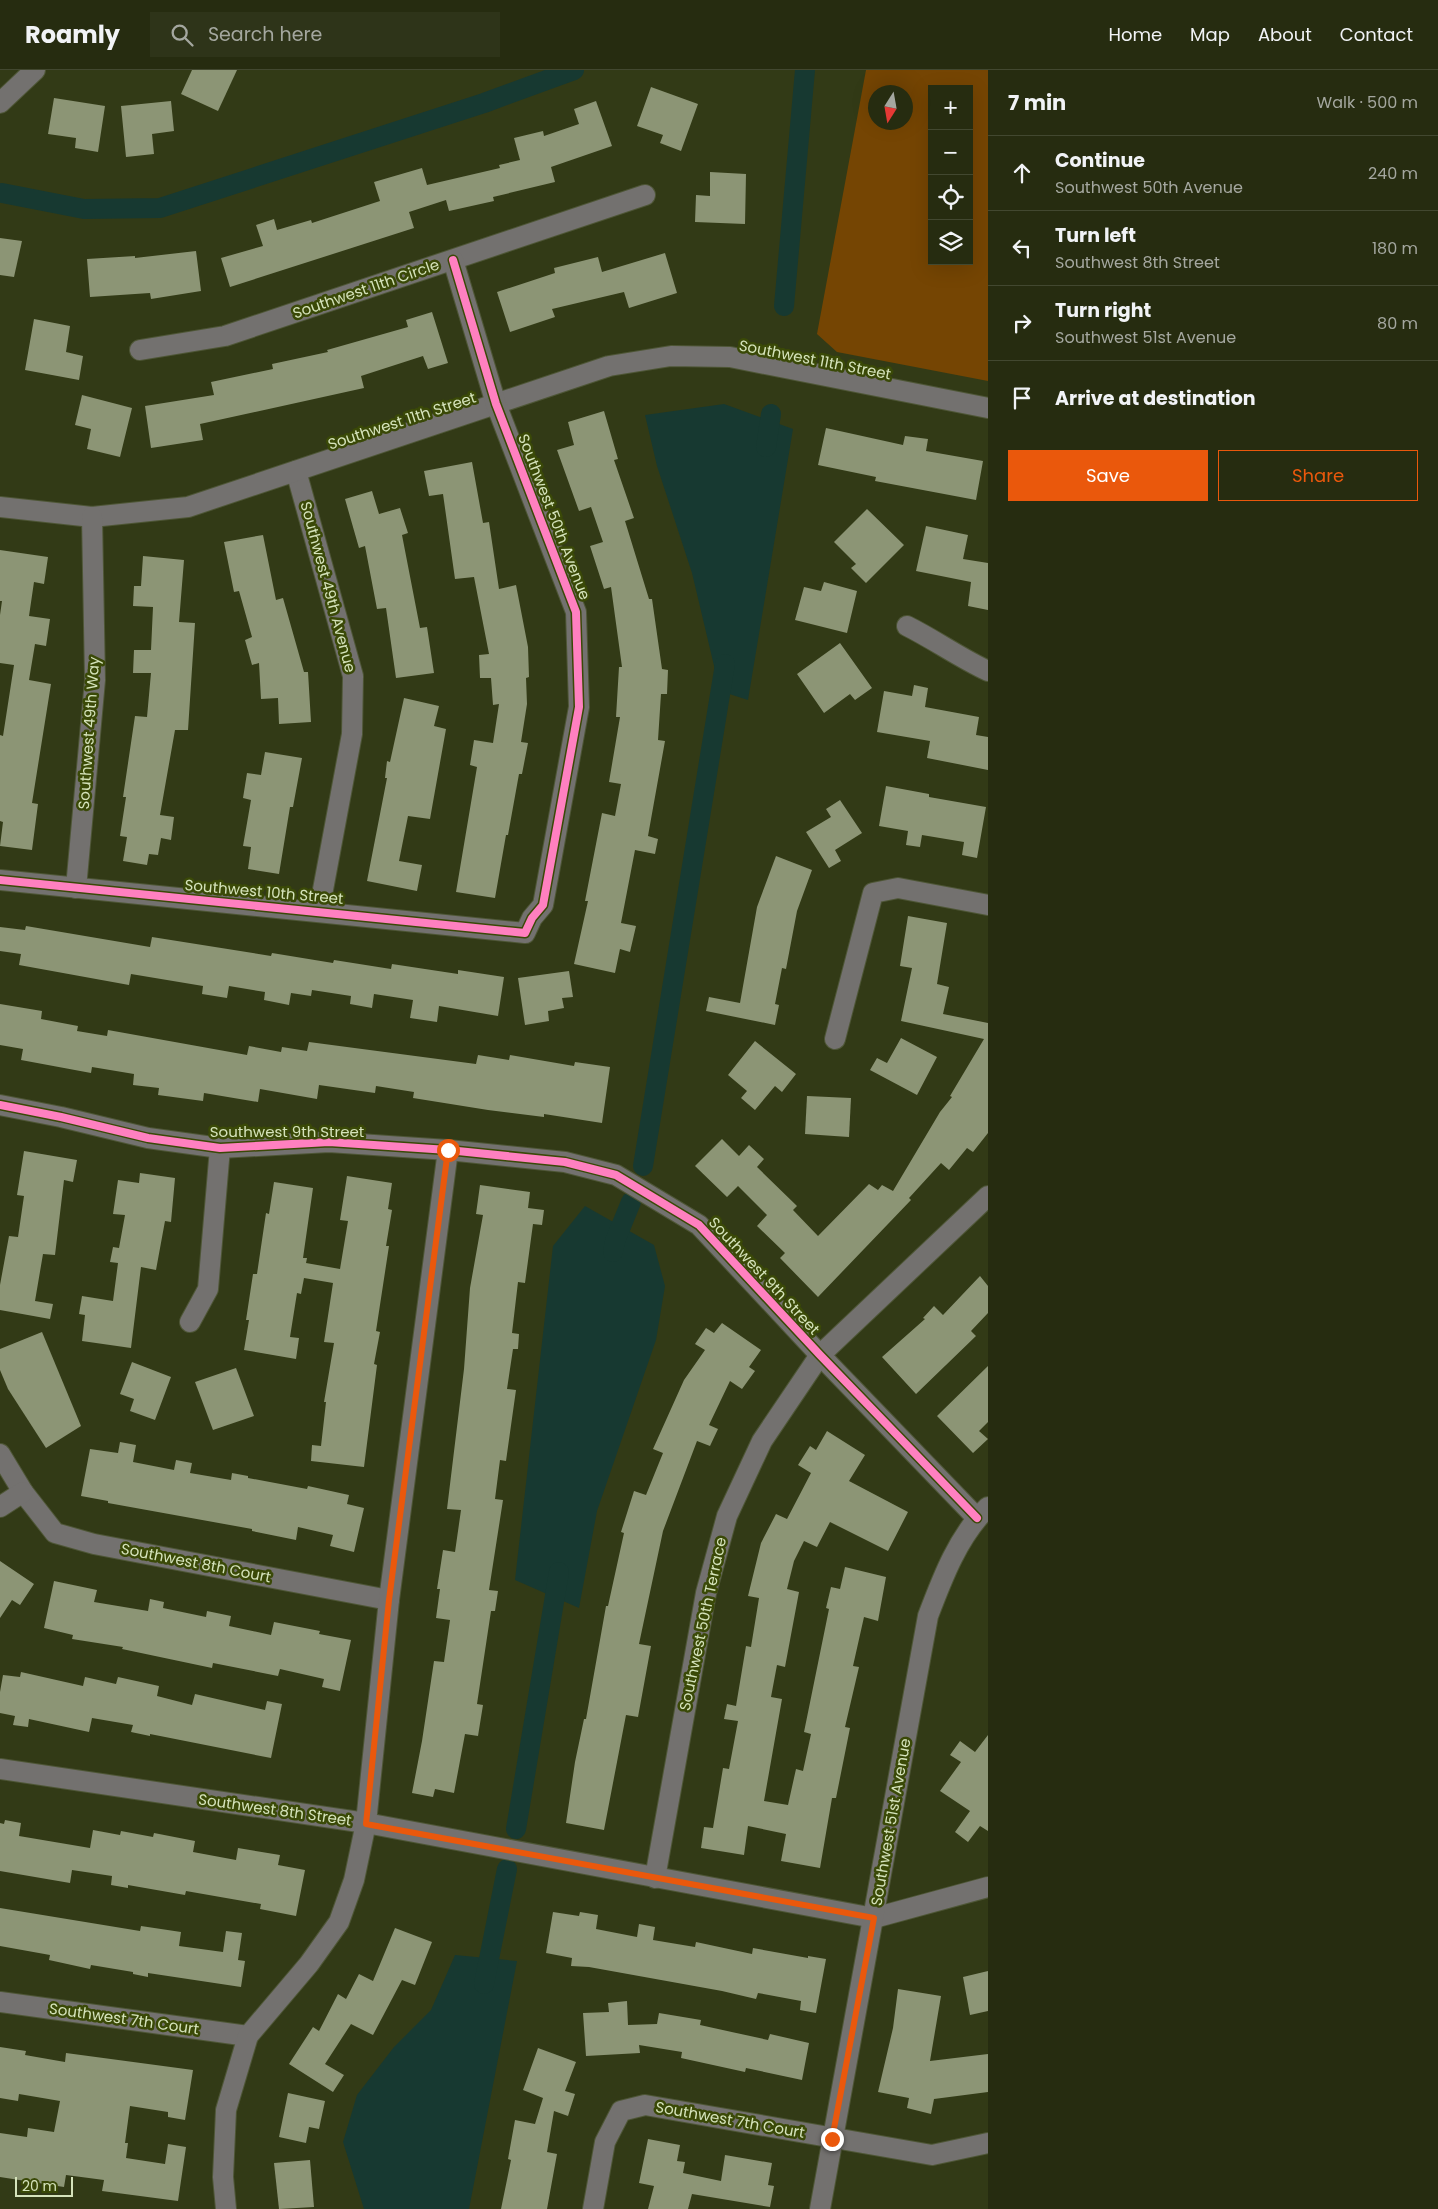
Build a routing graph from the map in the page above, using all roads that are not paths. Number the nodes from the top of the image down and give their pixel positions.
1 (35, 70) edge
2 (0, 103) edge
3 (645, 195) dead end
4 (453, 260) junction
5 (140, 350) dead end
6 (496, 404) junction
7 (988, 408) edge
8 (296, 471) junction
9 (0, 507) edge
10 (92, 517) junction
11 (907, 626) dead end
12 (988, 671) edge
13 (0, 880) edge
14 (76, 888) junction
15 (988, 905) edge
16 (318, 911) junction
17 (525, 933) joint
18 (834, 1039) dead end
19 (0, 1105) edge
20 (220, 1148) junction
21 (448, 1150) junction
22 (988, 1196) edge
23 (190, 1322) dead end
24 (820, 1356) junction
25 (0, 1454) edge
26 (23, 1492) junction
27 (0, 1508) edge
28 (983, 1513) edge
29 (389, 1600) junction
30 (0, 1769) edge
31 (366, 1824) junction
32 (655, 1878) junction
33 (988, 1887) edge
34 (874, 1918) junction
35 (0, 2002) edge
36 (248, 2036) junction
37 (832, 2139) junction
38 (988, 2143) edge
39 (226, 2209) edge
40 (593, 2209) edge
41 (820, 2209) edge

1 - 2 street
3 - 4 street, Southwest 11th Circle
4 - 5 street, Southwest 11th Circle
4 - 6 street, Southwest 50th Avenue
6 - 7 street, Southwest 11th Street
6 - 8 street, Southwest 11th Street
6 - 17 street, Southwest 50th Avenue
8 - 10 street, Southwest 11th Street
8 - 16 street, Southwest 49th Avenue
9 - 10 street, Southwest 11th Street
10 - 14 street, Southwest 49th Way
11 - 12 street
13 - 14 street, Southwest 10th Street
14 - 16 street, Southwest 10th Street
15 - 18 street
16 - 17 street, Southwest 10th Street
19 - 20 street, Southwest 9th Street
20 - 21 street, Southwest 9th Street
20 - 23 street
21 - 24 street, Southwest 9th Street
21 - 29 street
22 - 24 street, Southwest 50th Terrace
24 - 28 street, Southwest 9th Street
24 - 32 street, Southwest 50th Terrace
25 - 26 street
26 - 27 street
26 - 29 street, Southwest 8th Court
28 - 34 street, Southwest 51st Avenue
29 - 31 street
30 - 31 street, Southwest 8th Street
31 - 32 street, Southwest 8th Street
31 - 36 street
32 - 34 street, Southwest 8th Street
33 - 34 street, Southwest 8th Street
34 - 37 street, Southwest 51st Avenue
35 - 36 street, Southwest 7th Court
36 - 39 street
37 - 38 street, Southwest 7th Court
37 - 40 street, Southwest 7th Court
37 - 41 street, Southwest 51st Avenue

